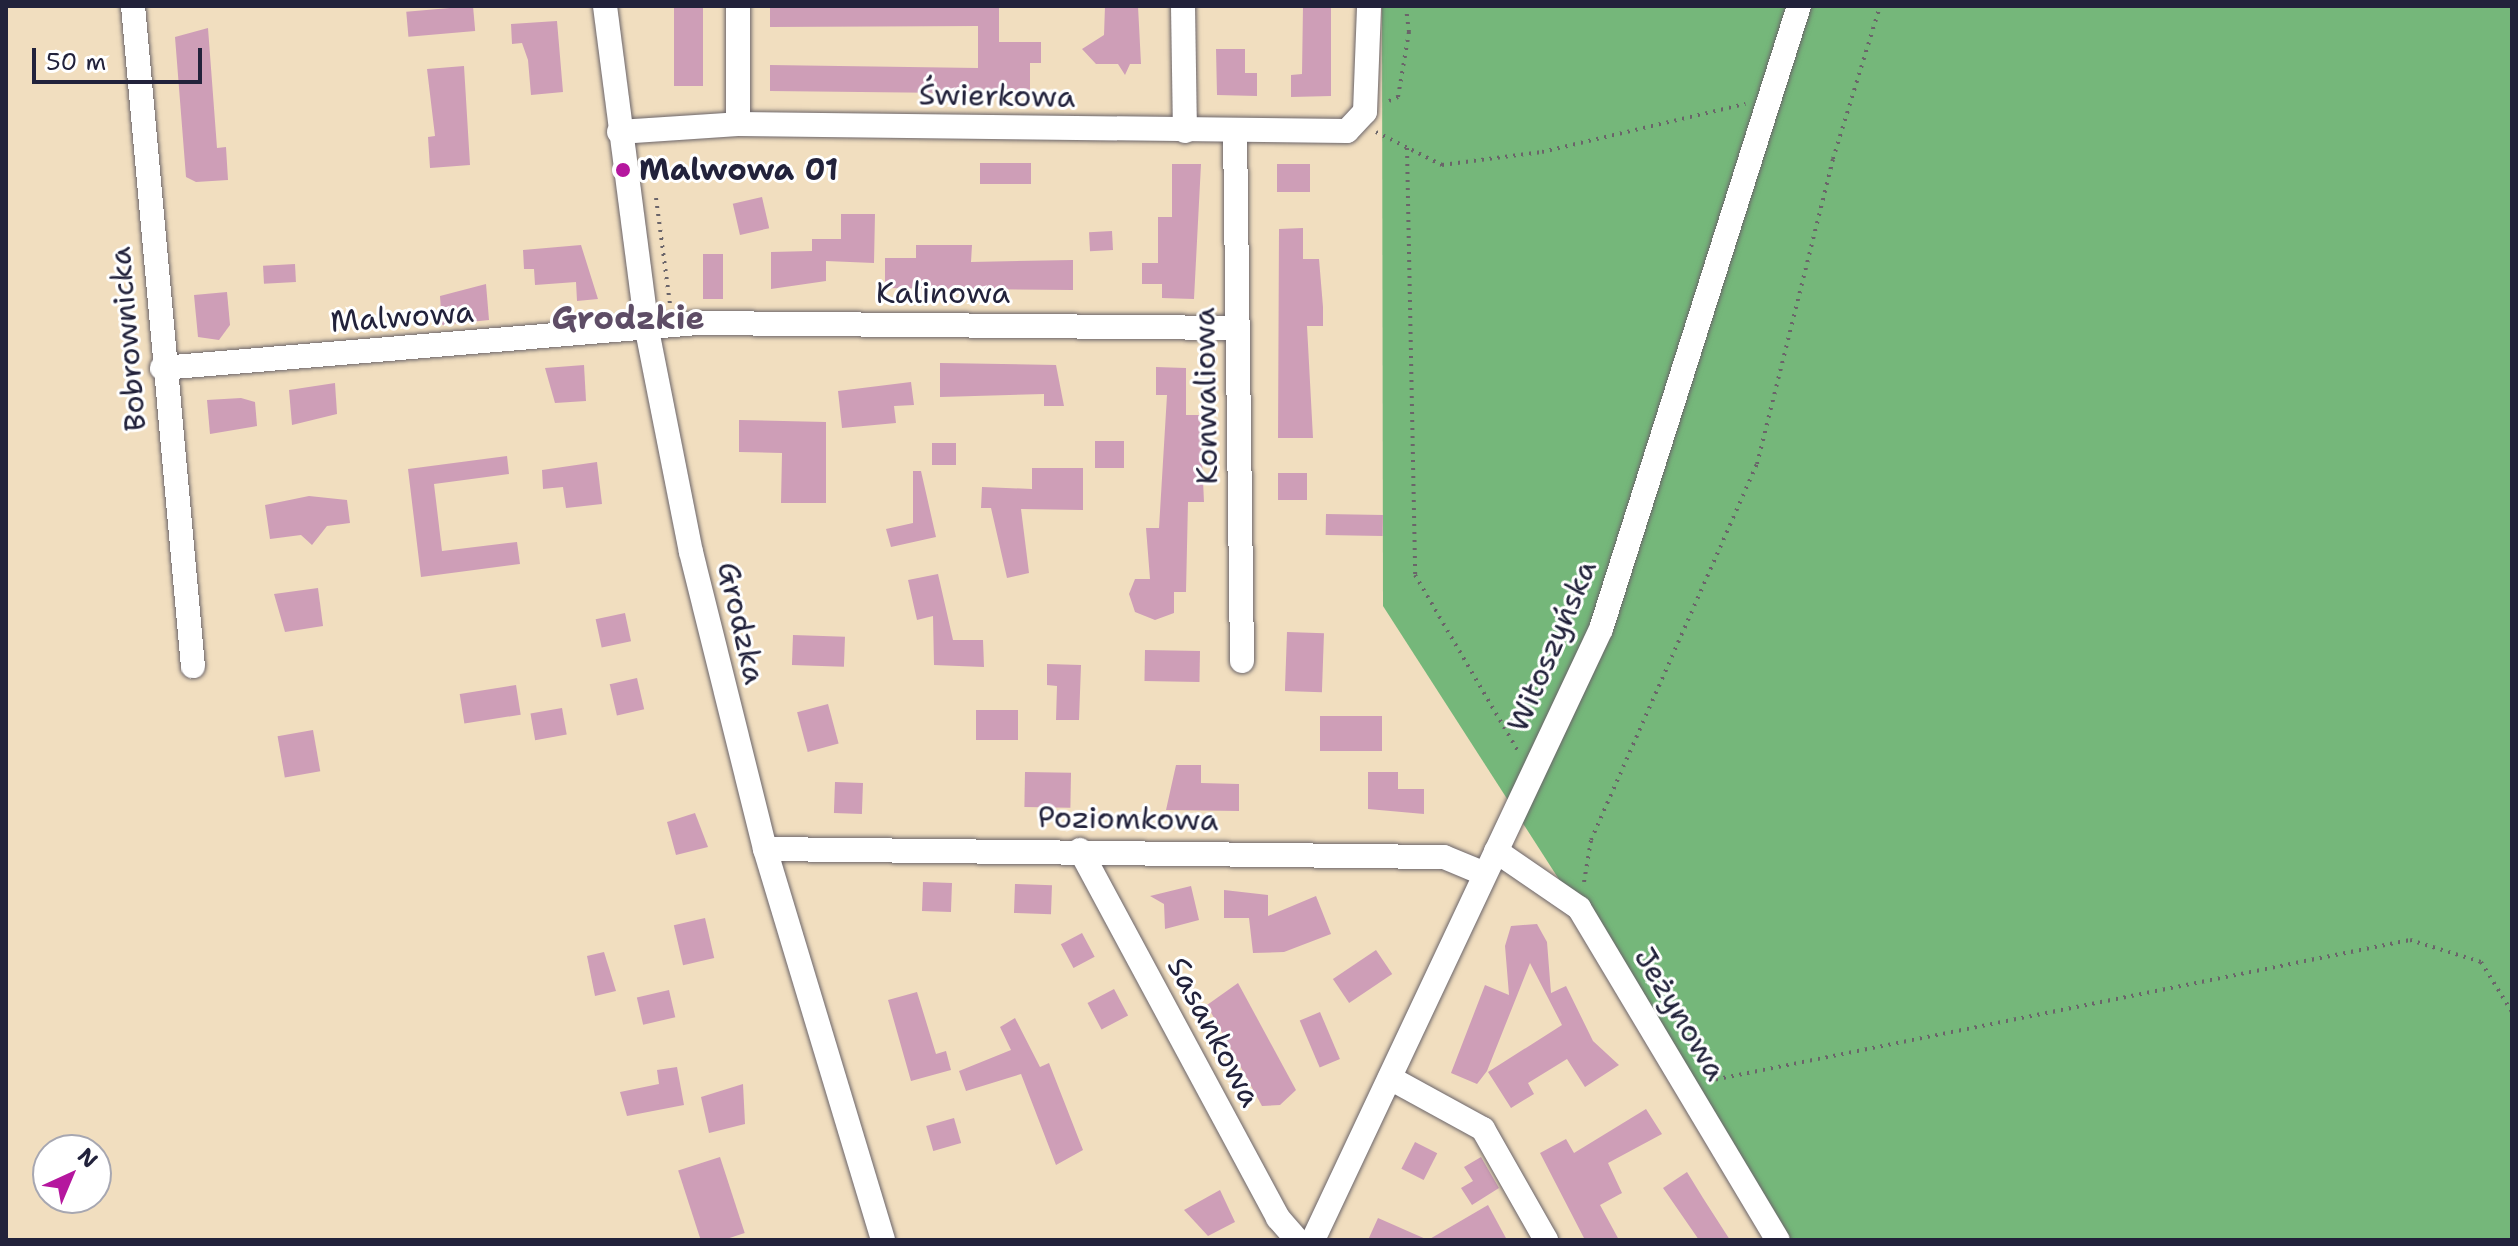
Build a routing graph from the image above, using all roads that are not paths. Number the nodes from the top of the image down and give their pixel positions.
1 (133, 6) edge
2 (605, 6) edge
3 (738, 6) edge
4 (1183, 6) edge
5 (1369, 6) edge
6 (1799, 6) edge
7 (738, 124) junction
8 (1235, 130) junction
9 (1185, 131) junction
10 (619, 132) junction
11 (1238, 328) junction
12 (647, 330) junction
13 (162, 368) junction
14 (1242, 661) dead end
15 (193, 666) dead end
16 (765, 849) junction
17 (1080, 850) junction
18 (1496, 851) junction
19 (1485, 874) junction
20 (1390, 1078) junction
21 (883, 1240) edge
22 (1297, 1240) edge
23 (1313, 1240) edge
24 (1546, 1240) edge
25 (1778, 1240) edge

1 - 13 street, Bobrownicka
2 - 10 street, Grodzka
3 - 7 street
4 - 9 street
5 - 8 street, Świerkowa
6 - 18 street, Witoszyńska
7 - 9 street, Świerkowa
7 - 10 street, Świerkowa
8 - 9 street, Świerkowa
8 - 11 street, Konwaliowa
10 - 12 street, Grodzka
11 - 12 street, Kalinowa
11 - 14 street, Konwaliowa
12 - 13 street, Malwowa
12 - 16 street, Grodzka
13 - 15 street, Bobrownicka
16 - 17 street, Poziomkowa
16 - 21 street, Grodzka
17 - 19 street, Poziomkowa
17 - 22 street, Sasankowa
18 - 19 street, Witoszyńska
18 - 25 street, Jeżynowa
19 - 20 street, Witoszyńska
20 - 23 street, Witoszyńska
20 - 24 street

